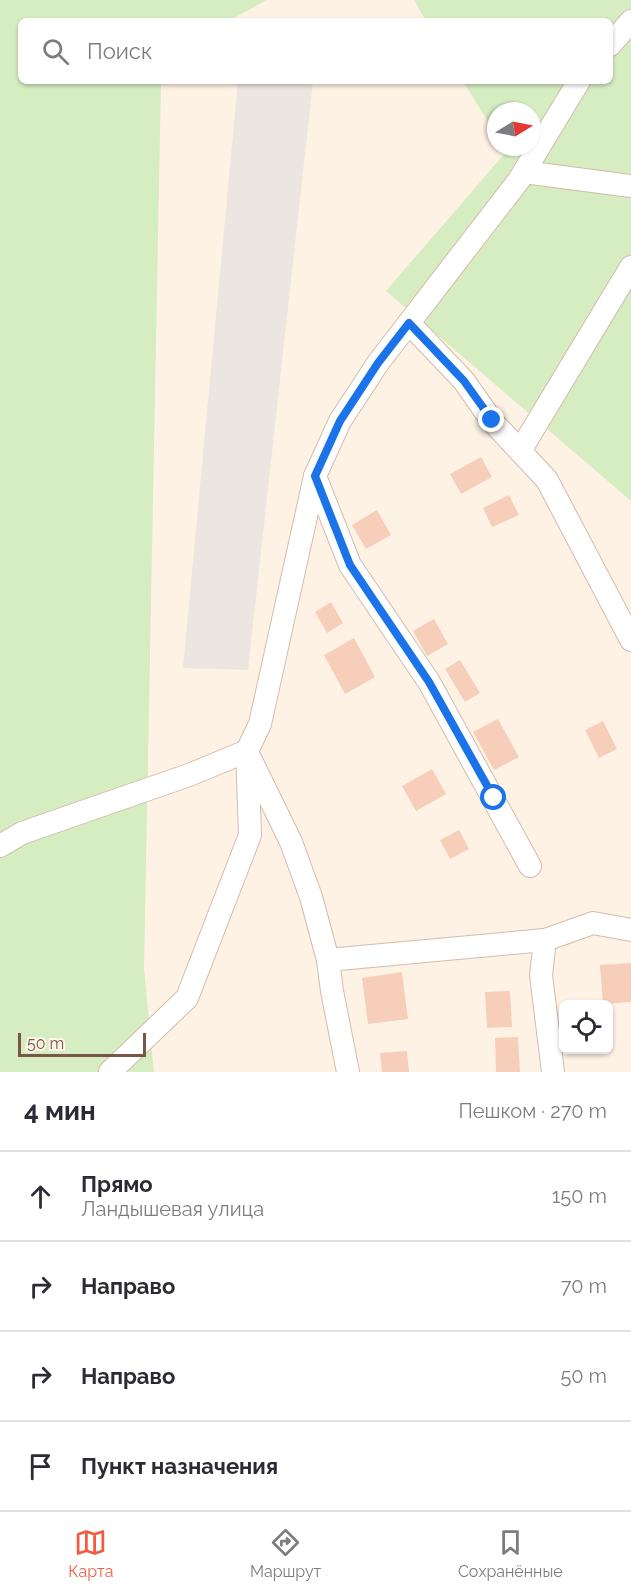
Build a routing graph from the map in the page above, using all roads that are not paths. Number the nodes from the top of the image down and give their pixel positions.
1 (631, 21) edge
2 (613, 42) edge
3 (577, 84) edge
4 (524, 172) junction
5 (631, 186) edge
6 (631, 267) edge
7 (409, 323) junction
8 (520, 451) junction
9 (315, 476) junction
10 (631, 640) edge
11 (247, 751) junction
12 (0, 846) edge
13 (530, 866) dead end
14 (631, 930) edge
15 (545, 940) junction
16 (328, 960) junction
17 (110, 1072) edge
18 (348, 1072) edge
19 (553, 1072) edge

1 - 2 street
3 - 4 street
4 - 5 street
4 - 7 street
6 - 8 street
7 - 8 street
7 - 9 street
8 - 10 street
9 - 11 street
9 - 13 street
11 - 12 street
11 - 16 street
11 - 17 street
14 - 15 street
15 - 16 street
15 - 19 street
16 - 18 street

